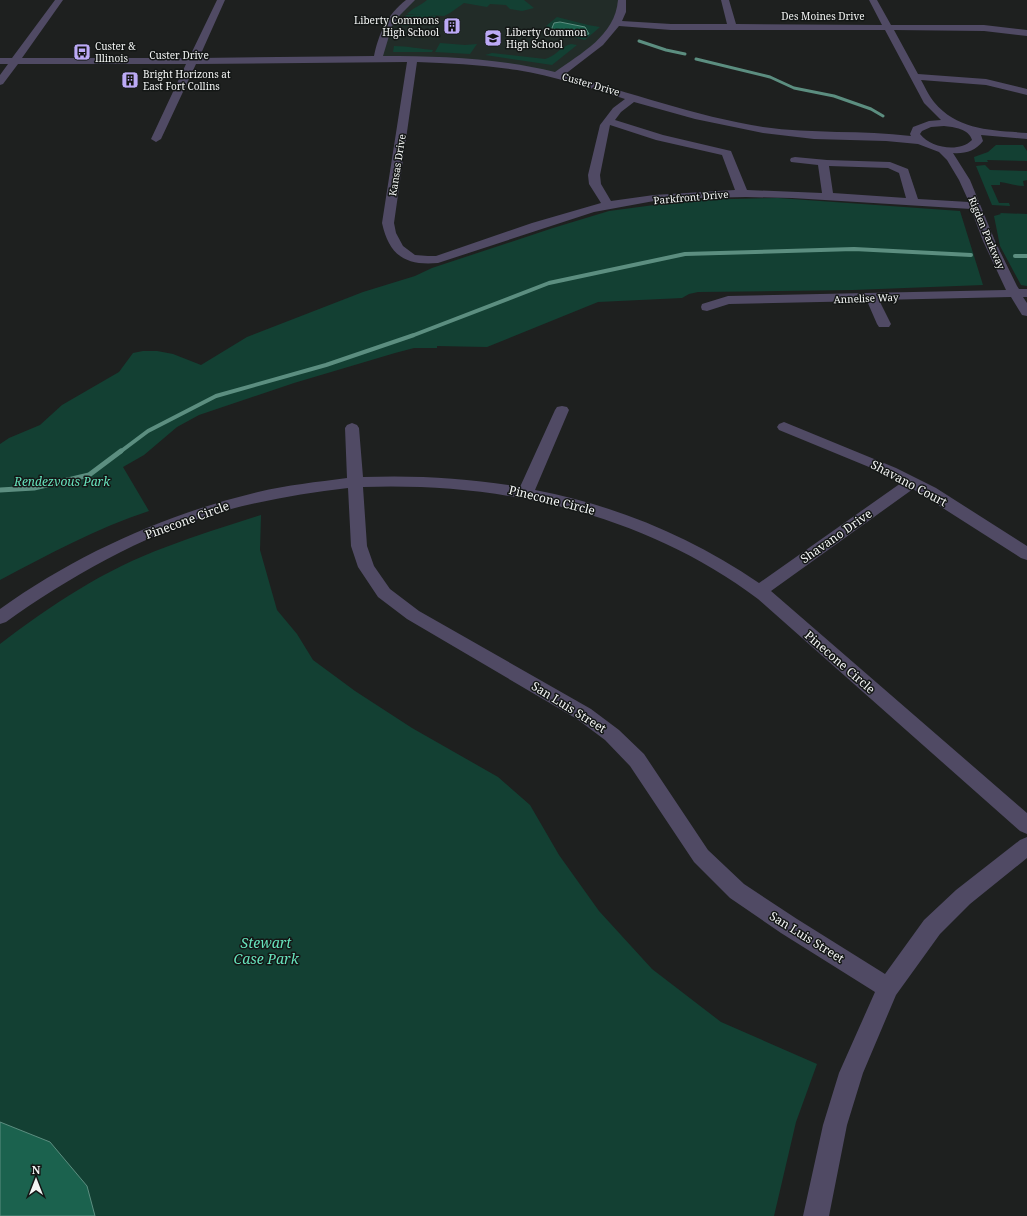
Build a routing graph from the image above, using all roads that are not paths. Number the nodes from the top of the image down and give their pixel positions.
1 (59, 0) edge
2 (221, 0) edge
3 (411, 0) edge
4 (622, 0) edge
5 (725, 0) edge
6 (873, 0) edge
7 (618, 23) junction
8 (732, 27) junction
9 (888, 27) junction
10 (1027, 33) edge
11 (0, 55) edge
12 (17, 58) junction
13 (193, 58) junction
14 (378, 59) junction
15 (412, 60) junction
16 (0, 61) edge
17 (558, 75) junction
18 (916, 77) junction
19 (0, 82) edge
20 (1027, 92) edge
21 (634, 97) junction
22 (929, 103) junction
23 (608, 121) junction
24 (928, 124) junction
25 (953, 124) junction
26 (916, 131) junction
27 (972, 131) junction
28 (868, 136) junction
29 (1024, 136) edge
30 (156, 139) dead end
31 (920, 141) junction
32 (978, 141) junction
33 (942, 149) junction
34 (963, 150) junction
35 (795, 160) dead end
36 (827, 163) junction
37 (960, 172) junction
38 (742, 193) junction
39 (828, 196) junction
40 (913, 203) junction
41 (608, 206) junction
42 (975, 206) junction
43 (414, 259) joint
44 (1013, 293) junction
45 (1027, 293) edge
46 (872, 298) junction
47 (707, 307) dead end
48 (1027, 312) edge
49 (884, 324) dead end
50 (562, 410) dead end
51 (784, 427) dead end
52 (352, 428) dead end
53 (355, 482) junction
54 (912, 482) junction
55 (526, 492) junction
56 (1027, 554) edge
57 (759, 591) junction
58 (0, 618) edge
59 (1027, 824) edge
60 (1027, 846) edge
61 (888, 988) junction
62 (816, 1216) edge

1 - 12 street
2 - 13 street
3 - 14 street
4 - 7 street
5 - 8 street
6 - 9 street
7 - 8 street, Des Moines Drive
7 - 17 street
8 - 9 street, Des Moines Drive
9 - 10 street, Des Moines Drive
9 - 18 street
11 - 12 street, Custer Drive
12 - 13 street, Custer Drive
12 - 16 street, Custer Drive
12 - 19 street
13 - 14 street, Custer Drive
13 - 30 street
14 - 15 street, Custer Drive
15 - 17 street, Custer Drive
15 - 43 street, Kansas Drive
17 - 21 street, Custer Drive
18 - 20 street
18 - 22 street
21 - 23 street
21 - 28 street, Custer Drive
22 - 24 street
22 - 25 street
23 - 38 street
23 - 41 street
24 - 25 street
24 - 26 street
25 - 27 street
26 - 28 street, Custer Drive
26 - 31 street
27 - 29 street
27 - 32 street
28 - 31 street, Custer Drive
29 - 32 street
31 - 33 street, Custer Drive
32 - 34 street
33 - 34 street
33 - 37 street, Rigden Parkway
34 - 37 street, Rigden Parkway
35 - 36 street
36 - 39 street
36 - 40 street
37 - 42 street, Rigden Parkway
38 - 39 street, Parkfront Drive
38 - 41 street, Parkfront Drive
39 - 40 street, Parkfront Drive
40 - 42 street, Parkfront Drive
41 - 43 street, Parkfront Drive
42 - 44 street, Rigden Parkway
44 - 45 street, Annelise Way
44 - 46 street, Annelise Way
44 - 48 street, Rigden Parkway
46 - 47 street, Annelise Way
46 - 49 street
50 - 55 street
51 - 54 street, Shavano Court
52 - 53 street, San Luis Street
53 - 55 street, Pinecone Circle
53 - 58 street, Pinecone Circle
53 - 61 street, San Luis Street
54 - 56 street, Shavano Court
54 - 57 street, Shavano Drive
55 - 57 street, Pinecone Circle
57 - 59 street, Pinecone Circle
60 - 61 street
61 - 62 street

